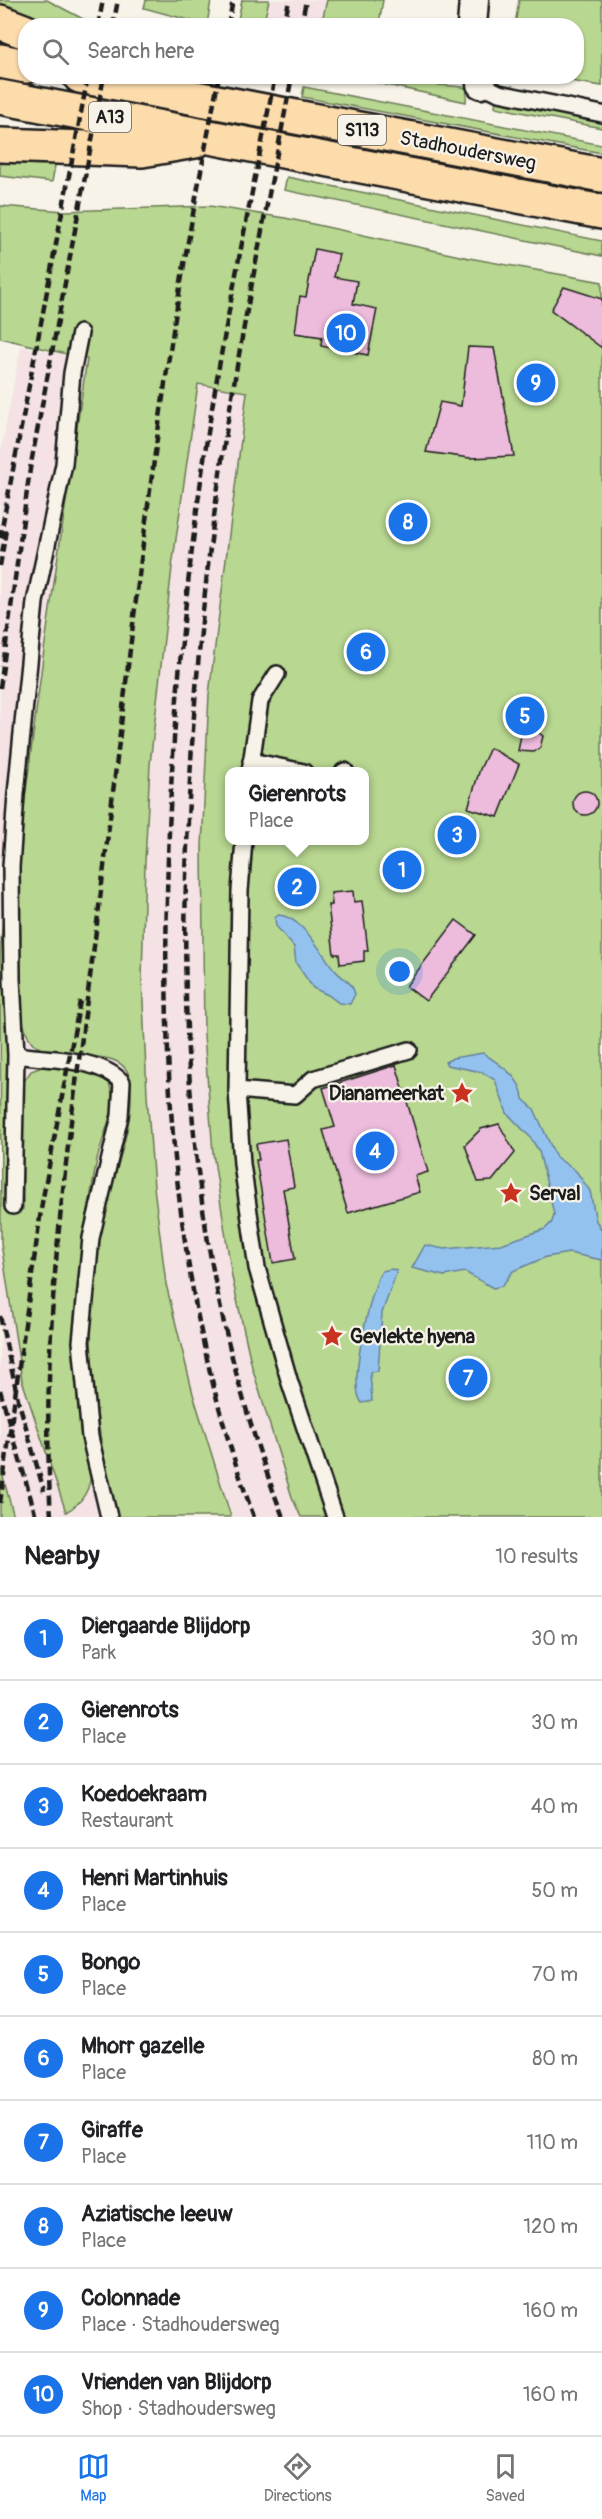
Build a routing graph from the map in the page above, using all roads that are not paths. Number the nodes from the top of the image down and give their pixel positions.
1 (474, 0) edge
2 (473, 18) edge
3 (0, 22) edge
4 (18, 29) edge
5 (0, 61) edge
6 (18, 64) edge
7 (131, 84) edge
8 (487, 84) edge
9 (0, 97) edge
10 (602, 114) edge
11 (220, 137) junction
12 (0, 146) edge
13 (602, 175) edge
14 (602, 212) edge
15 (80, 333) dead end
16 (277, 674) dead end
17 (251, 766) edge
18 (244, 845) edge
19 (409, 1050) dead end
20 (16, 1055) junction
21 (237, 1090) junction
22 (14, 1206) dead end
23 (109, 1517) edge
24 (335, 1517) edge

1 - 2 street
3 - 4 main road
5 - 6 main road
7 - 13 main road, Stadhoudersweg / S113
8 - 10 lane
9 - 11 main road, Stadhoudersweg / A13
11 - 12 main road, Stadhoudersweg / S113
11 - 14 main road, Stadhoudersweg / S113
15 - 20 lane
16 - 17 lane
18 - 21 lane
19 - 21 lane
20 - 22 lane
20 - 23 lane
21 - 24 lane

